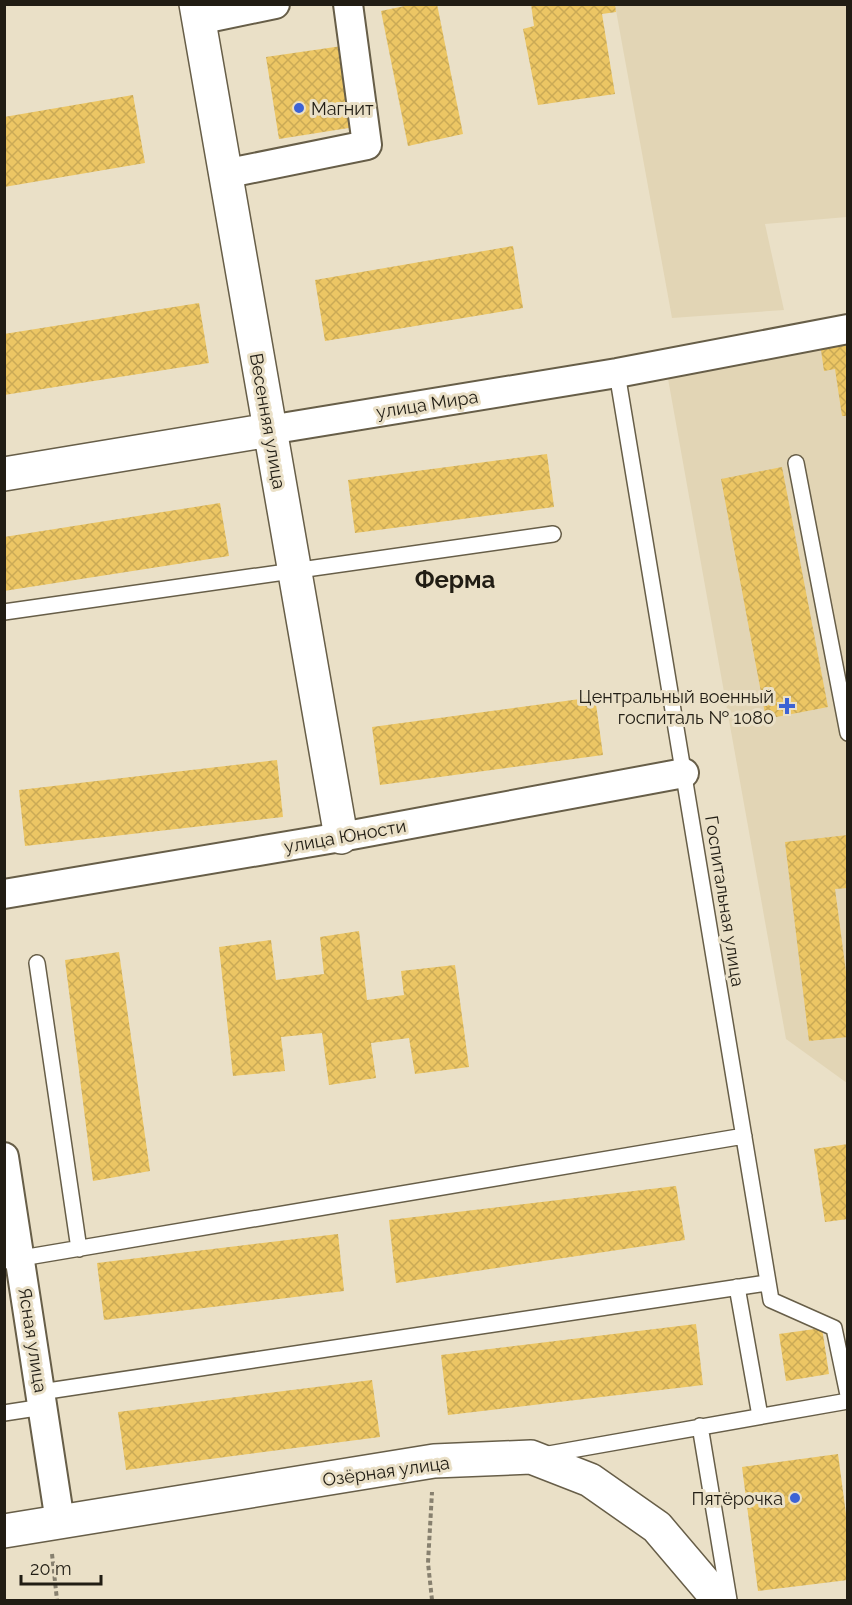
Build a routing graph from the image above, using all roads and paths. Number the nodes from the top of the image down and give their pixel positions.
1 (275, 4) edge
2 (348, 4) edge
3 (197, 12) edge
4 (224, 174) junction
5 (848, 329) edge
6 (617, 373) junction
7 (269, 430) junction
8 (796, 463) dead end
9 (4, 474) edge
10 (553, 534) dead end
11 (294, 571) junction
12 (4, 612) edge
13 (848, 733) edge
14 (684, 772) junction
15 (340, 837) junction
16 (4, 894) edge
17 (37, 963) dead end
18 (744, 1136) junction
19 (4, 1157) edge
20 (78, 1249) junction
21 (12, 1259) edge
22 (767, 1282) junction
23 (737, 1287) junction
24 (848, 1395) edge
25 (42, 1399) junction
26 (848, 1401) edge
27 (4, 1413) edge
28 (759, 1416) junction
29 (700, 1426) junction
30 (531, 1457) junction
31 (434, 1461) junction
32 (4, 1531) edge
33 (55, 1533) junction
34 (57, 1600) edge
35 (432, 1600) edge
36 (719, 1600) edge
37 (729, 1600) edge

1 - 3 street
2 - 4 street
3 - 4 street, Весенняя улица
4 - 7 street, Весенняя улица
5 - 6 street, улица Мира
6 - 7 street, улица Мира
6 - 14 lane, Госпитальная улица
7 - 9 street, улица Мира
7 - 11 street, Весенняя улица
8 - 13 lane
10 - 11 lane
11 - 12 lane
11 - 15 street, Весенняя улица
14 - 15 street, улица Юности
14 - 18 lane, Госпитальная улица
15 - 16 street, улица Юности
17 - 20 lane
18 - 20 lane
18 - 22 lane, Госпитальная улица
19 - 21 street, Ясная улица
20 - 21 lane
21 - 25 street, Ясная улица
22 - 23 lane
22 - 24 lane, Госпитальная улица
23 - 25 lane
23 - 28 lane
25 - 27 lane
25 - 33 street, Ясная улица
26 - 28 lane
28 - 29 lane
29 - 30 lane
29 - 37 lane
30 - 31 street, Озёрная улица
30 - 36 street, Озёрная улица
31 - 33 street, Озёрная улица
31 - 35 path
32 - 33 street, Озёрная улица
33 - 34 path

